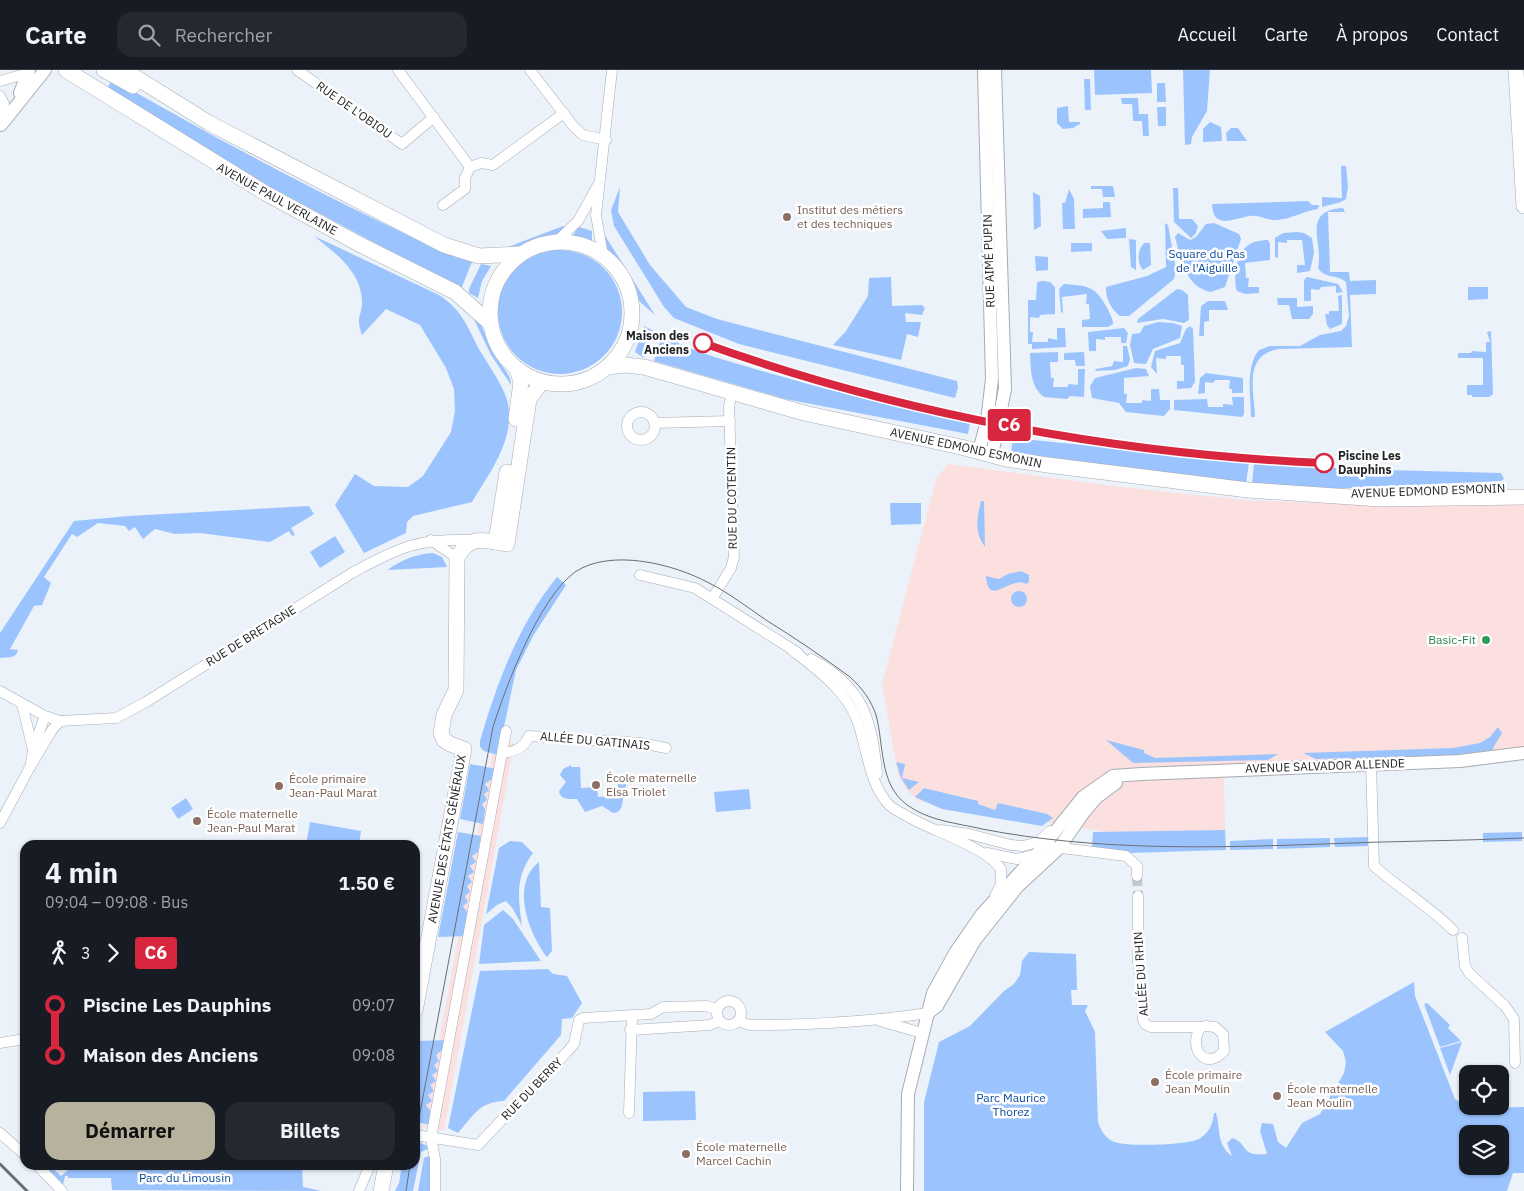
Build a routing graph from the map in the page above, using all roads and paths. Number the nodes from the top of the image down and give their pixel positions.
1 (45, 70) edge
2 (66, 70) edge
3 (104, 70) edge
4 (124, 70) edge
5 (297, 70) edge
6 (398, 70) edge
7 (530, 70) edge
8 (612, 70) edge
9 (984, 70) edge
10 (995, 70) edge
11 (1516, 70) edge
12 (32, 71) edge
13 (0, 81) edge
14 (158, 92) junction
15 (0, 96) edge
16 (20, 102) junction
17 (564, 114) junction
18 (434, 117) junction
19 (1, 126) edge
20 (606, 140) junction
21 (470, 167) junction
22 (1523, 175) edge
23 (601, 180) junction
24 (443, 205) dead end
25 (1524, 206) edge
26 (556, 242) junction
27 (519, 254) junction
28 (603, 255) junction
29 (490, 323) junction
30 (624, 345) junction
31 (638, 366) junction
32 (608, 367) junction
33 (517, 369) junction
34 (542, 382) junction
35 (732, 392) junction
36 (730, 421) junction
37 (654, 423) dead end
38 (985, 453) junction
39 (1524, 488) edge
40 (1332, 496) junction
41 (1524, 497) edge
42 (431, 540) junction
43 (473, 540) junction
44 (502, 543) junction
45 (457, 558) junction
46 (640, 575) dead end
47 (712, 599) junction
48 (0, 692) edge
49 (22, 704) junction
50 (45, 716) junction
51 (60, 721) junction
52 (506, 731) dead end
53 (666, 748) dead end
54 (33, 750) junction
55 (502, 753) junction
56 (1524, 754) edge
57 (1371, 763) junction
58 (30, 767) junction
59 (1126, 775) junction
60 (1071, 812) junction
61 (0, 823) edge
62 (931, 828) junction
63 (1070, 834) junction
64 (1011, 845) junction
65 (1038, 848) junction
66 (1059, 848) junction
67 (979, 850) junction
68 (1079, 850) junction
69 (1022, 864) junction
70 (1138, 876) tunnel mouth
71 (1018, 886) junction
72 (1138, 896) tunnel mouth
73 (991, 904) junction
74 (1453, 930) dead end
75 (1462, 938) dead end
76 (420, 984) edge
77 (717, 1010) junction
78 (928, 1013) junction
79 (632, 1016) junction
80 (738, 1020) junction
81 (876, 1020) junction
82 (719, 1021) junction
83 (1201, 1027) dead end
84 (630, 1030) junction
85 (922, 1032) junction
86 (20, 1040) edge
87 (0, 1042) edge
88 (1515, 1063) dead end
89 (629, 1112) dead end
90 (0, 1133) edge
91 (420, 1136) edge
92 (431, 1138) junction
93 (20, 1151) edge
94 (42, 1170) edge
95 (368, 1170) edge
96 (385, 1170) edge
97 (62, 1191) edge
98 (360, 1191) edge
99 (381, 1191) edge
100 (435, 1191) edge
101 (907, 1191) edge

1 - 16 street
2 - 29 main road, AVENUE PAUL VERLAINE
3 - 14 main road
4 - 14 main road
5 - 18 street, RUE DE L'OBIOU
6 - 18 street
7 - 17 street
8 - 20 street
9 - 38 street, RUE AIMÉ PUPIN
10 - 38 street, RUE AIMÉ PUPIN
11 - 22 main road
12 - 13 street
12 - 16 street
12 - 19 street
14 - 27 main road
15 - 19 street
16 - 19 street
17 - 20 street
17 - 21 street
18 - 21 street
20 - 23 street
21 - 24 street
22 - 25 main road
23 - 26 street
23 - 28 street
26 - 27 main road
26 - 28 main road
27 - 29 main road
28 - 30 main road
29 - 33 main road
30 - 31 main road
30 - 32 main road
31 - 32 main road, AVENUE EDMOND ESMONIN
31 - 35 main road, AVENUE EDMOND ESMONIN
32 - 34 main road
33 - 34 main road
33 - 44 main road
34 - 44 main road
35 - 36 street, RUE DU COTENTIN
35 - 38 main road, AVENUE EDMOND ESMONIN
36 - 37 street
36 - 47 street, RUE DU COTENTIN
38 - 40 main road, AVENUE EDMOND ESMONIN
39 - 40 main road, AVENUE EDMOND ESMONIN
40 - 41 main road, AVENUE EDMOND ESMONIN
42 - 43 street, RUE DE BRETAGNE
42 - 45 street
42 - 51 street, RUE DE BRETAGNE
43 - 44 main road, RUE DE BRETAGNE
43 - 45 main road
45 - 76 main road, AVENUE DES ÉTATS GÉNÉRAUX
46 - 47 street
47 - 62 street
48 - 49 street, RUE DE BRETAGNE
49 - 50 street, RUE DE BRETAGNE
49 - 54 street
50 - 51 street, RUE DE BRETAGNE
50 - 54 street
51 - 58 street
52 - 55 street
53 - 55 street, ALLÉE DU GATINAIS
54 - 58 street
55 - 92 street
56 - 57 street, AVENUE SALVADOR ALLENDE
57 - 59 street, AVENUE SALVADOR ALLENDE
57 - 74 street
58 - 61 street
59 - 60 street, AVENUE SALVADOR ALLENDE
59 - 63 street, AVENUE SALVADOR ALLENDE
60 - 65 street, AVENUE SALVADOR ALLENDE
60 - 66 street
62 - 64 street
62 - 67 street
63 - 66 street, AVENUE SALVADOR ALLENDE
63 - 68 street
64 - 65 street
64 - 69 street
65 - 66 street
65 - 69 street, AVENUE SALVADOR ALLENDE
66 - 68 street
66 - 71 street, AVENUE SALVADOR ALLENDE
67 - 69 street
67 - 73 street
68 - 70 street
69 - 71 street, AVENUE SALVADOR ALLENDE
69 - 73 street, AVENUE SALVADOR ALLENDE
71 - 78 street, AVENUE SALVADOR ALLENDE
72 - 83 street, ALLÉE DU RHIN
73 - 78 street, AVENUE SALVADOR ALLENDE
75 - 88 street
77 - 79 street, RUE DU BERRY
77 - 80 street, RUE DU BERRY
77 - 82 street
78 - 81 street
78 - 85 street, AVENUE SALVADOR ALLENDE
79 - 84 street
79 - 92 street, RUE DU BERRY
80 - 81 street
80 - 82 street
81 - 85 street
82 - 84 street
84 - 89 street
85 - 101 street, AVENUE SALVADOR ALLENDE
86 - 87 street
90 - 93 street
91 - 92 street, RUE DU BERRY
92 - 100 street
94 - 97 street
95 - 98 street
96 - 99 main road

